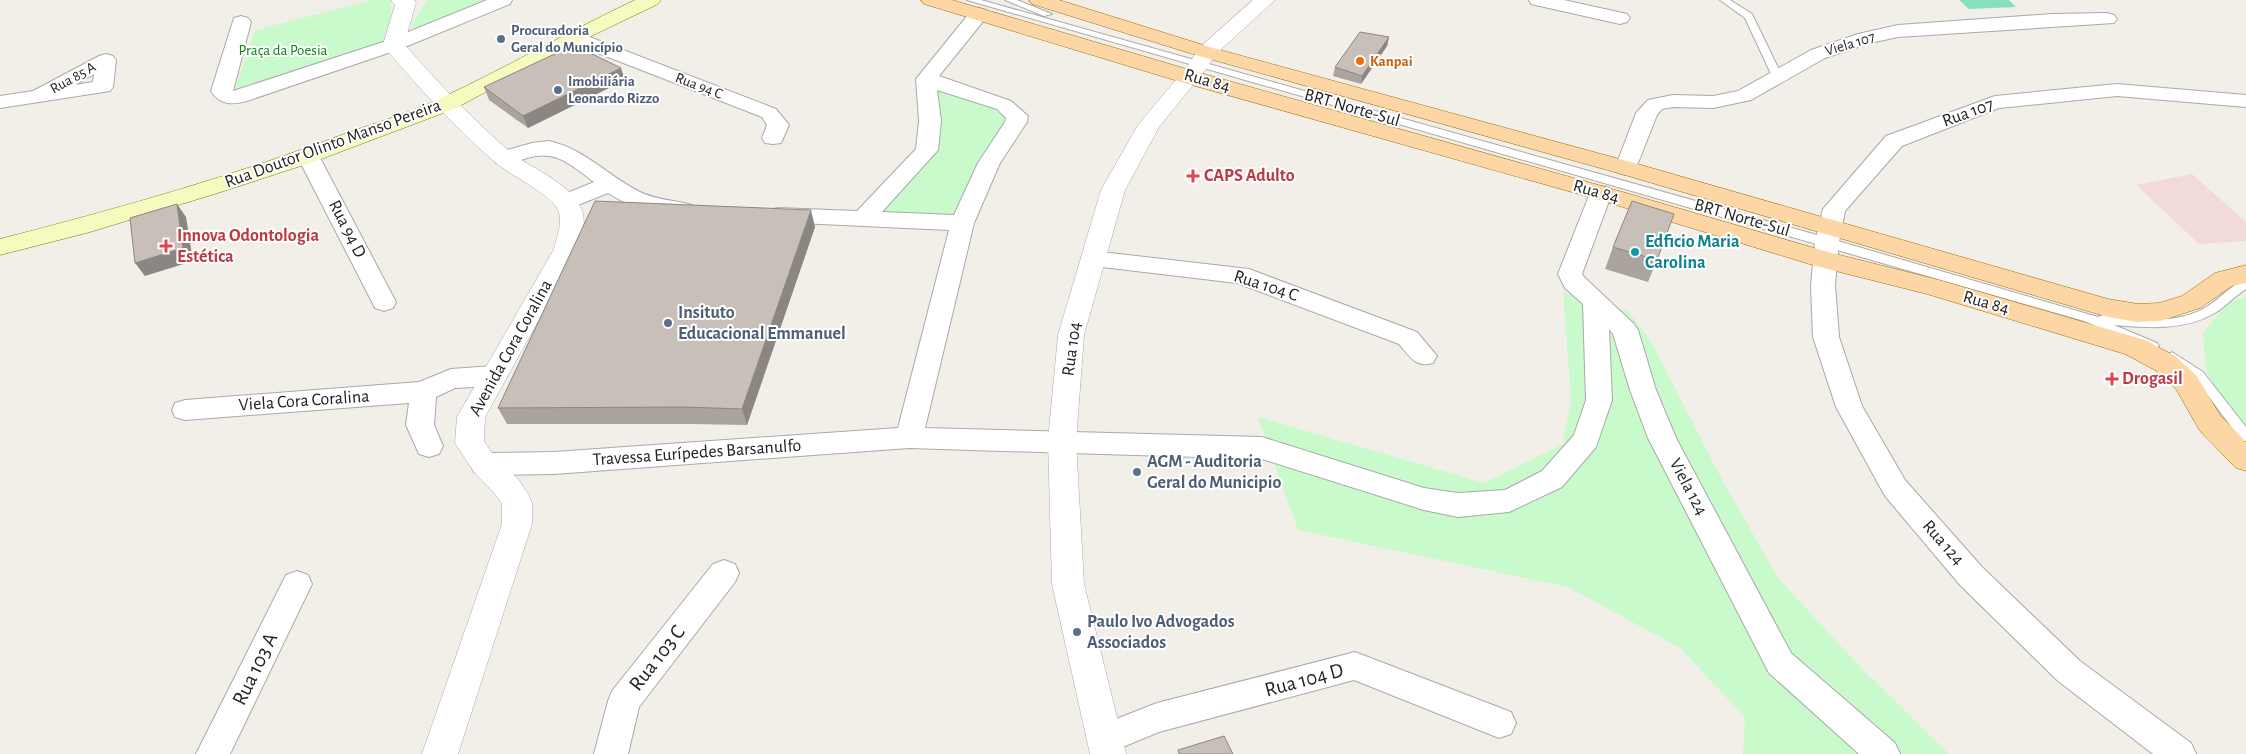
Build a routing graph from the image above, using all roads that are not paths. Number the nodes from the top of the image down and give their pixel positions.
1 (503, 0) edge
2 (651, 0) edge
3 (932, 0) edge
4 (1009, 0) edge
5 (1039, 0) edge
6 (1264, 0) edge
7 (1538, 0) edge
8 (1724, 0) edge
9 (405, 1) edge
10 (2094, 4) dead end
11 (975, 7) edge
12 (1620, 18) dead end
13 (241, 22) dead end
14 (574, 37) junction
15 (393, 45) junction
16 (1145, 50) junction
17 (1198, 65) junction
18 (1777, 76) junction
19 (926, 79) junction
20 (41, 95) dead end
21 (2246, 101) edge
22 (0, 102) edge
23 (446, 104) junction
24 (773, 138) dead end
25 (308, 156) junction
26 (504, 158) junction
27 (1626, 168) junction
28 (609, 184) junction
29 (1602, 193) junction
30 (565, 202) junction
31 (704, 212) edge
32 (753, 214) edge
33 (863, 219) junction
34 (962, 223) junction
35 (1828, 243) junction
36 (0, 247) edge
37 (1093, 259) junction
38 (2243, 282) edge
39 (384, 302) dead end
40 (1594, 302) junction
41 (2088, 318) junction
42 (1424, 356) dead end
43 (494, 376) junction
44 (423, 392) junction
45 (185, 410) dead end
46 (2246, 436) edge
47 (909, 438) junction
48 (1062, 441) junction
49 (428, 446) dead end
50 (2246, 460) edge
51 (484, 464) junction
52 (724, 573) dead end
53 (297, 584) dead end
54 (1499, 723) dead end
55 (1106, 746) edge
56 (213, 754) edge
57 (440, 754) edge
58 (612, 754) edge
59 (1883, 754) edge
60 (2179, 754) edge

1 - 15 street
2 - 14 main road, Rua Doutor Olinto Manso Pereira
3 - 11 main road, Rua 84
4 - 16 lane
5 - 17 main road, Rua 84
6 - 17 street, Rua 104
7 - 12 street
8 - 18 lane
9 - 15 street
10 - 18 street, Viela 107
11 - 16 lane
11 - 17 main road, Rua 84
11 - 19 street
13 - 15 street
14 - 23 main road, Rua Doutor Olinto Manso Pereira
14 - 24 street, Rua 94 C
15 - 23 street
16 - 17 lane, BRT Norte-Sul
17 - 27 main road, Rua 84
17 - 29 main road, Rua 84
17 - 35 lane, BRT Norte-Sul
17 - 37 street, Rua 104
18 - 27 street, Viela 107
19 - 33 street
19 - 34 street
20 - 22 street, Rua 85 A
21 - 35 street, Rua 107
23 - 25 main road, Rua Doutor Olinto Manso Pereira
23 - 26 street
25 - 36 main road, Rua Doutor Olinto Manso Pereira
25 - 39 street, Rua 94 D
26 - 28 street
26 - 30 street
27 - 35 main road, Rua 84
28 - 30 street
28 - 31 street
29 - 35 main road, Rua 84
29 - 40 street, Viela 124
30 - 43 street, Avenida Cora Coralina
32 - 33 street
33 - 34 street
34 - 47 street
35 - 38 main road, Rua 84
35 - 41 lane, BRT Norte-Sul
35 - 50 main road, Rua 84
35 - 60 street, Rua 124
37 - 42 street, Rua 104 C
37 - 48 street, Rua 104
38 - 41 lane
40 - 48 street, Travessa Eurípedes Barsanulfo
40 - 59 street, Viela 124
41 - 46 lane, BRT Norte-Sul
43 - 44 street, Viela Cora Coralina
43 - 51 street, Avenida Cora Coralina
44 - 45 street, Viela Cora Coralina
44 - 49 street
47 - 48 street, Travessa Eurípedes Barsanulfo
47 - 51 street, Travessa Eurípedes Barsanulfo
48 - 55 street, Rua 104
51 - 57 street, Avenida Cora Coralina
52 - 58 street, Rua 103 C
53 - 56 street, Rua 103 A
54 - 55 street, Rua 104 D

